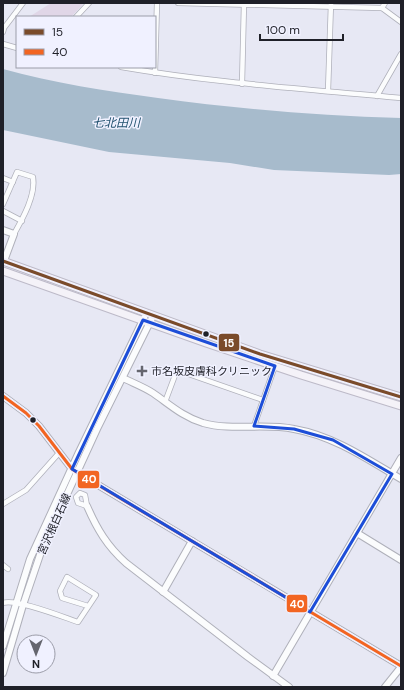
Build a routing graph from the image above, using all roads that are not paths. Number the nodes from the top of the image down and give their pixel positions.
1 (23, 3) edge
2 (89, 3) edge
3 (157, 3) edge
4 (178, 3) edge
5 (385, 3) edge
6 (244, 4) edge
7 (331, 5) edge
8 (382, 8) junction
9 (77, 16) edge
10 (401, 22) edge
11 (3, 32) edge
12 (156, 38) edge
13 (3, 44) edge
14 (16, 48) edge
15 (401, 54) edge
16 (127, 68) edge
17 (155, 68) edge
18 (155, 73) junction
19 (242, 84) junction
20 (328, 92) junction
21 (377, 96) junction
22 (401, 98) edge
23 (3, 178) edge
24 (13, 182) junction
25 (3, 204) edge
26 (3, 211) edge
27 (22, 221) junction
28 (3, 230) edge
29 (14, 234) junction
30 (4, 261) edge
31 (3, 270) edge
32 (148, 318) junction
33 (275, 366) junction
34 (123, 378) junction
35 (3, 396) edge
36 (401, 397) edge
37 (263, 400) junction
38 (165, 402) junction
39 (401, 406) edge
40 (254, 426) junction
41 (60, 453) junction
42 (401, 458) edge
43 (72, 469) junction
44 (78, 473) junction
45 (392, 474) junction
46 (401, 479) edge
47 (3, 504) edge
48 (87, 506) dead end
49 (357, 534) junction
50 (192, 541) junction
51 (401, 560) edge
52 (3, 565) edge
53 (8, 569) dead end
54 (163, 592) junction
55 (3, 603) edge
56 (16, 603) junction
57 (23, 604) junction
58 (88, 606) junction
59 (310, 612) junction
60 (3, 646) edge
61 (401, 666) edge
62 (3, 673) edge
63 (273, 676) junction
64 (289, 687) edge
65 (385, 687) edge

1 - 11 street
2 - 9 street
3 - 12 street
4 - 6 street
5 - 8 street
6 - 7 street
6 - 19 street
7 - 8 street
7 - 20 street
8 - 10 street
13 - 14 street
15 - 21 street
16 - 18 street
17 - 18 street
18 - 19 street
19 - 20 street
20 - 21 street
21 - 22 street
23 - 24 street
24 - 25 street
24 - 27 street
26 - 27 street
27 - 29 street
28 - 29 street
29 - 30 street
30 - 32 main road
31 - 32 main road
32 - 33 main road
32 - 34 street, 宮沢根白石線
32 - 36 main road
32 - 43 street
33 - 37 street
33 - 39 main road
34 - 38 street
34 - 44 street, 宮沢根白石線
35 - 41 street
37 - 38 street
37 - 40 street
38 - 40 street
40 - 45 street
41 - 43 street
41 - 47 street
42 - 45 street
43 - 44 street
43 - 56 street
44 - 50 street
44 - 57 street, 宮沢根白石線
45 - 46 street
45 - 49 street
48 - 54 street
49 - 51 street
49 - 59 street
50 - 54 street
50 - 59 street
52 - 53 street
54 - 63 street
55 - 56 street
56 - 57 street
56 - 60 street
57 - 58 street
57 - 62 street, 宮沢根白石線
58 - 58 street
59 - 61 street
59 - 63 street
61 - 65 street
63 - 64 street

